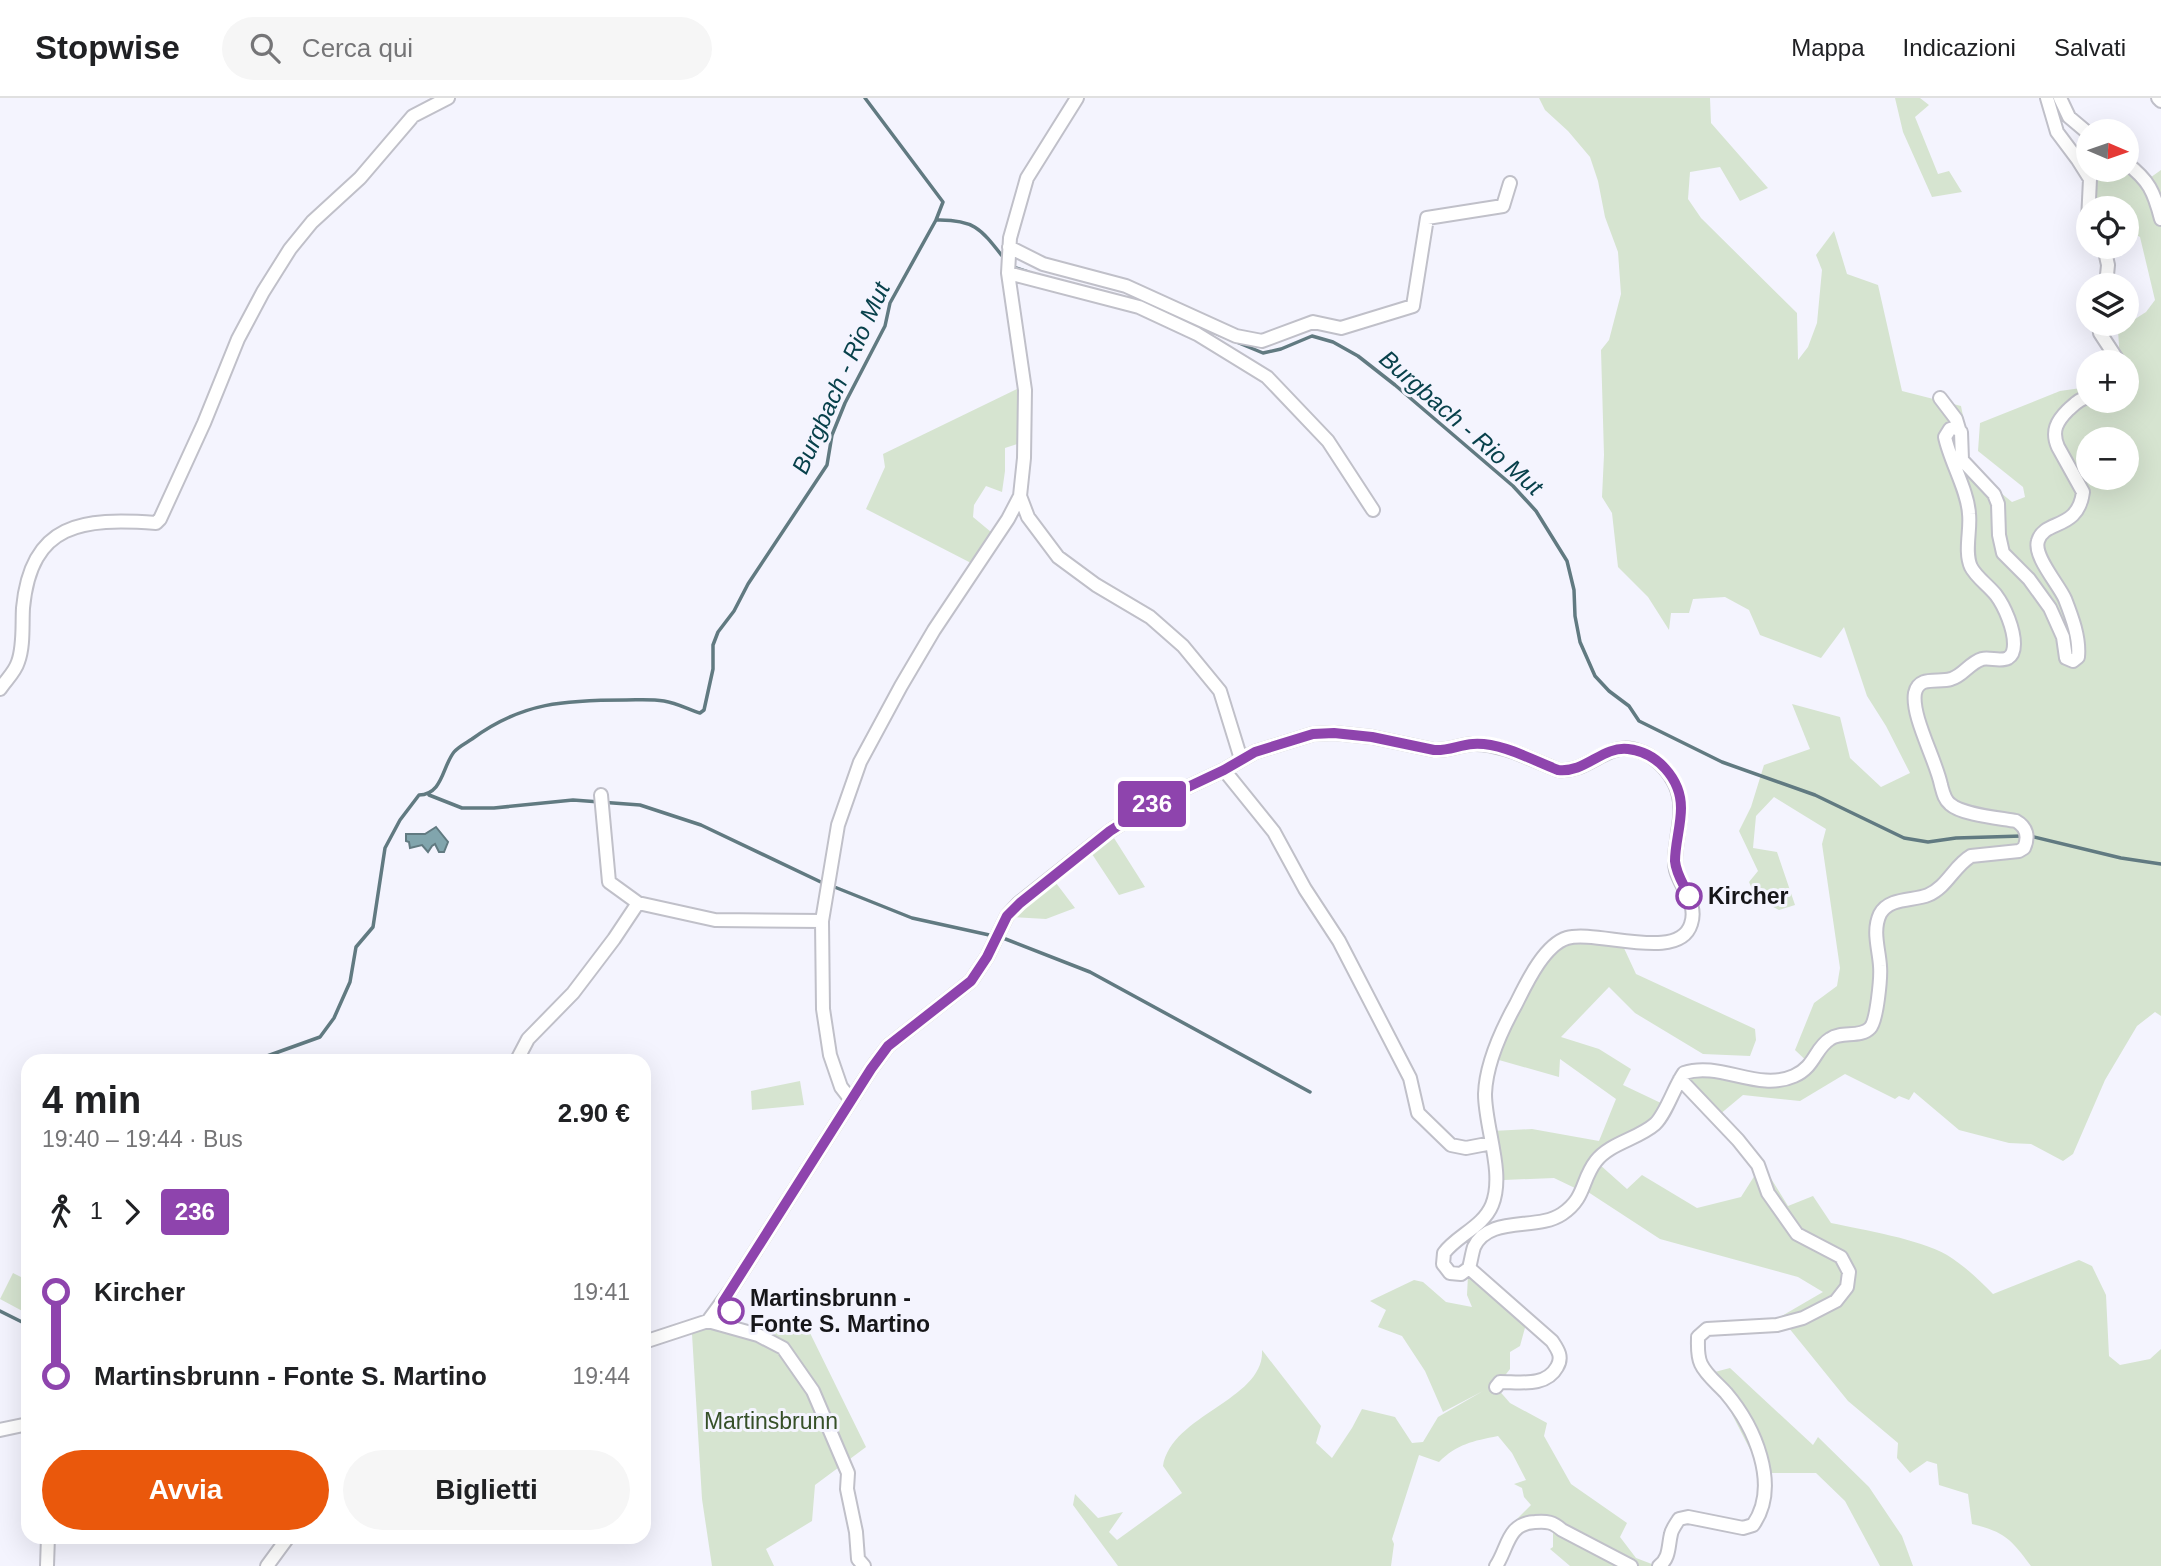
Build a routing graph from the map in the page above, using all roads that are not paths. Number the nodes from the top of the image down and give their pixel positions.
1 (448, 98) edge
2 (1077, 98) edge
3 (2047, 98) edge
4 (2060, 98) edge
5 (2076, 123) edge
6 (2139, 174) edge
7 (1510, 183) dead end
8 (2089, 196) edge
9 (2161, 219) edge
10 (1009, 247) junction
11 (1008, 274) junction
12 (1940, 398) dead end
13 (2076, 404) edge
14 (1959, 429) junction
15 (1020, 496) junction
16 (1373, 510) dead end
17 (0, 688) edge
18 (1241, 759) junction
19 (1224, 770) junction
20 (601, 800) dead end
21 (638, 903) junction
22 (822, 921) junction
23 (520, 1054) edge
24 (1680, 1079) junction
25 (851, 1100) junction
26 (1492, 1143) junction
27 (1469, 1268) junction
28 (708, 1321) junction
29 (651, 1340) edge
30 (1496, 1387) dead end
31 (21, 1426) edge
32 (0, 1430) edge
33 (48, 1544) edge
34 (283, 1544) edge
35 (47, 1566) edge
36 (267, 1566) edge
37 (864, 1566) edge
38 (1496, 1566) edge
39 (1631, 1566) edge
40 (1659, 1566) edge

1 - 17 street
2 - 10 street
3 - 8 street
4 - 5 street
6 - 9 street
7 - 10 street
10 - 11 street
11 - 15 street
11 - 16 street
12 - 14 street
13 - 14 street
14 - 24 street
15 - 18 street
15 - 22 street
18 - 19 street
18 - 26 street
19 - 25 street
19 - 26 street
20 - 21 street
21 - 22 street
21 - 23 street
22 - 25 street
24 - 27 street
24 - 40 street
25 - 28 street
26 - 27 street
27 - 30 street
28 - 29 street
28 - 37 street
31 - 32 street
33 - 35 street
34 - 36 street
38 - 39 street

